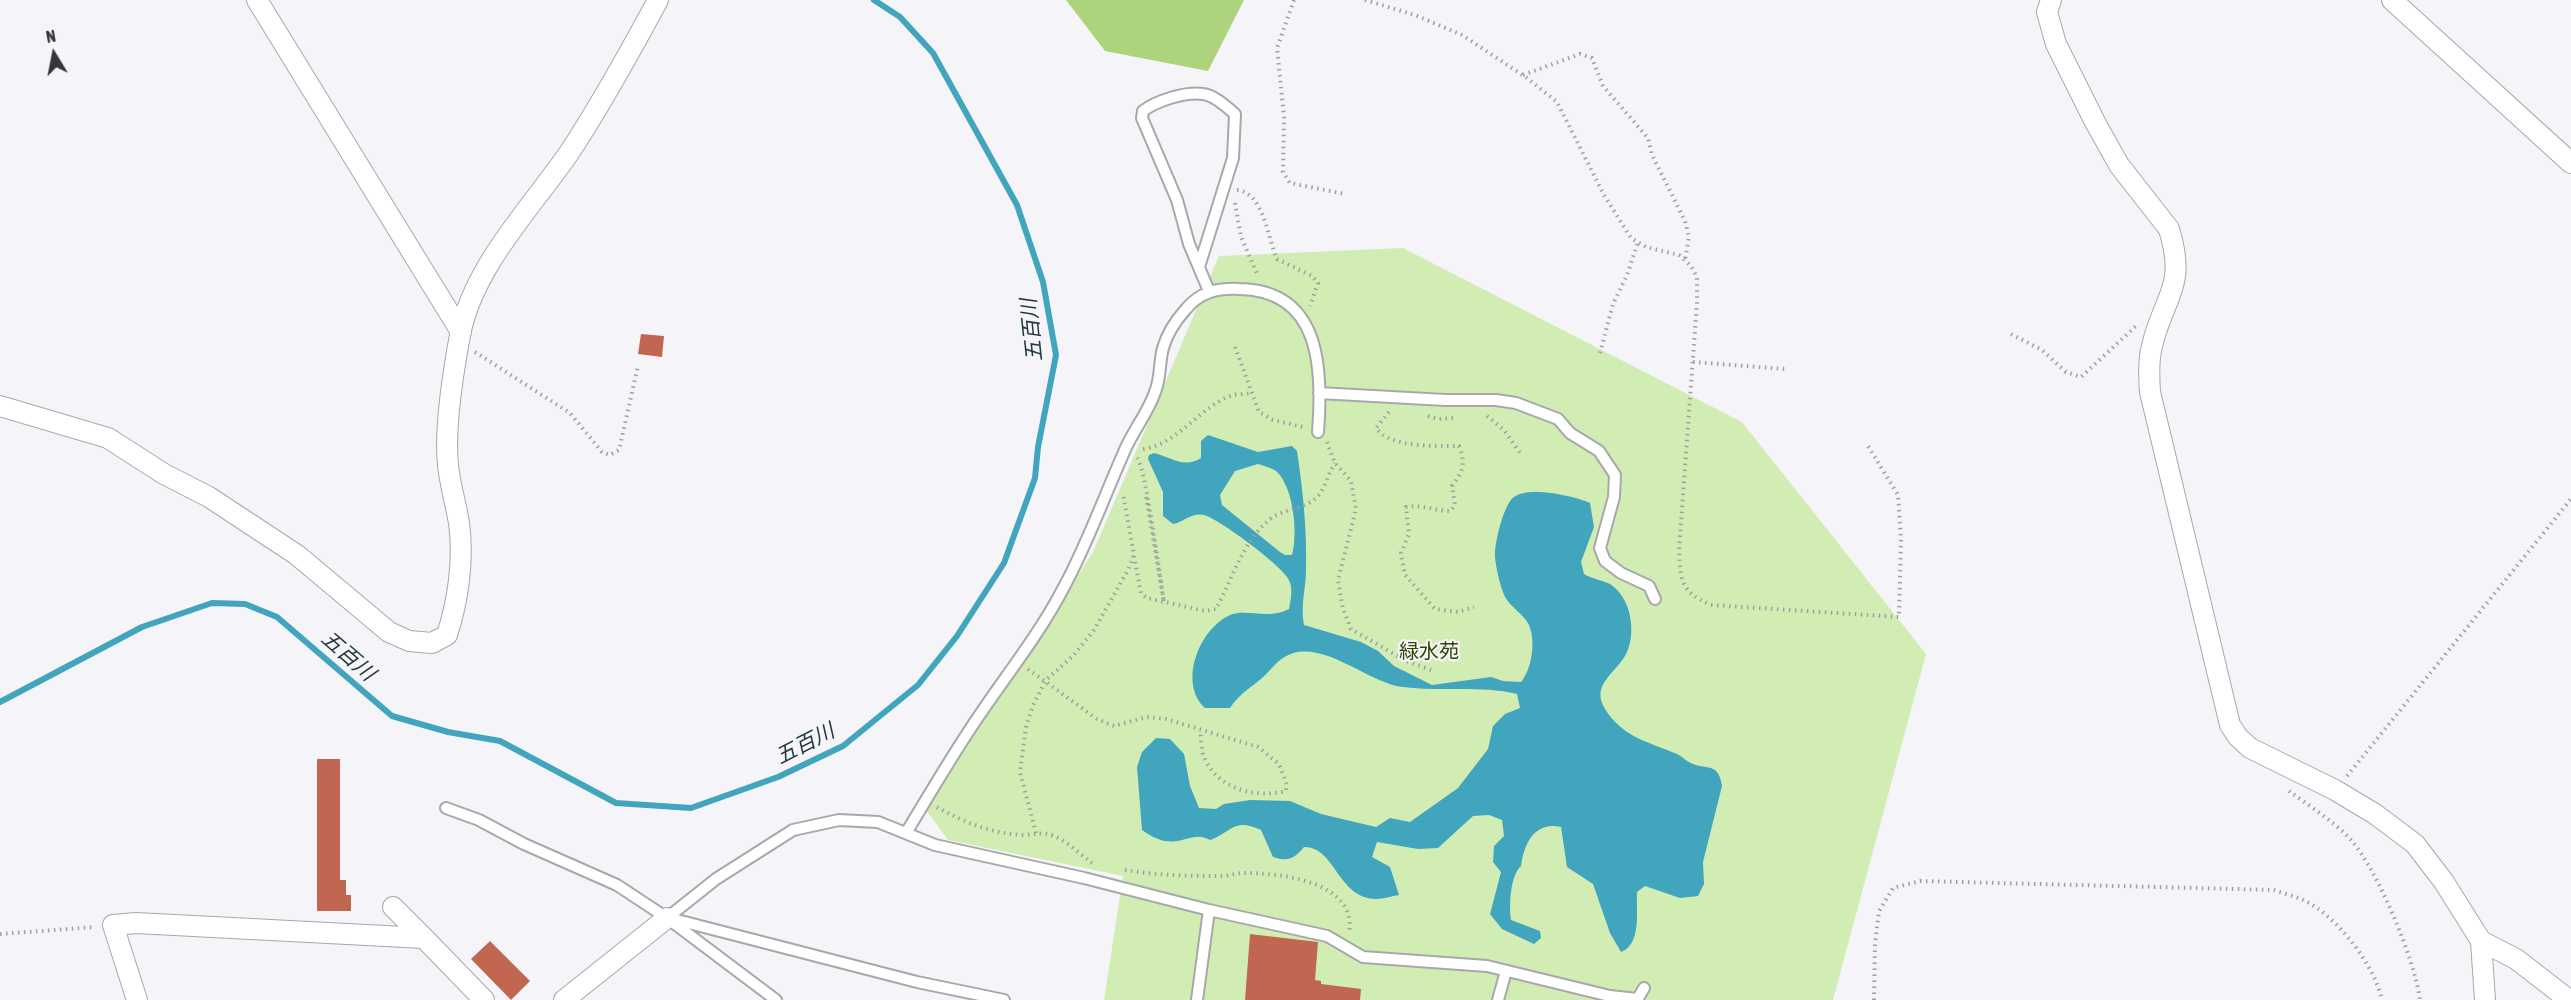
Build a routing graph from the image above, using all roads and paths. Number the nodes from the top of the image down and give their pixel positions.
1 (257, 0) edge
2 (658, 0) edge
3 (1294, 0) edge
4 (1365, 0) edge
5 (2051, 0) edge
6 (2392, 0) edge
7 (1523, 75) junction
8 (2571, 164) edge
9 (1346, 194) dead end
10 (1638, 242) junction
11 (1685, 260) junction
12 (1199, 267) junction
13 (1209, 291) junction
14 (1266, 293) junction
15 (1303, 318) junction
16 (2141, 322) dead end
17 (461, 332) junction
18 (2011, 334) dead end
19 (1235, 347) dead end
20 (1600, 353) dead end
21 (1693, 362) junction
22 (638, 366) dead end
23 (1785, 369) dead end
24 (1252, 393) junction
25 (1319, 393) junction
26 (0, 406) edge
27 (1391, 410) dead end
28 (1417, 413) dead end
29 (1483, 414) dead end
30 (1458, 417) dead end
31 (1318, 432) junction
32 (1868, 446) dead end
33 (1124, 451) junction
34 (1520, 453) dead end
35 (1335, 463) junction
36 (1117, 470) junction
37 (2571, 499) edge
38 (1134, 555) junction
39 (1655, 599) dead end
40 (1164, 602) junction
41 (1474, 607) dead end
42 (1017, 662) junction
43 (1431, 670) dead end
44 (1046, 680) junction
45 (1200, 730) junction
46 (2283, 787) dead end
47 (2335, 790) junction
48 (926, 800) junction
49 (446, 808) dead end
50 (906, 833) junction
51 (1036, 833) junction
52 (1093, 864) dead end
53 (1120, 870) dead end
54 (393, 907) dead end
55 (1209, 910) junction
56 (667, 918) junction
57 (113, 925) junction
58 (0, 934) edge
59 (424, 938) junction
60 (2481, 941) junction
61 (1346, 944) junction
62 (1506, 972) junction
63 (946, 988) junction
64 (1644, 988) dead end
65 (137, 1000) edge
66 (484, 1000) edge
67 (564, 1000) edge
68 (776, 1000) edge
69 (955, 1000) edge
70 (1004, 1000) edge
71 (1197, 1000) edge
72 (1498, 1000) edge
73 (1637, 1000) edge
74 (1874, 1000) edge
75 (2382, 1000) edge
76 (2420, 1000) edge
77 (2485, 1000) edge
78 (2569, 1000) edge

1 - 17 street
2 - 17 street
3 - 9 path
4 - 7 path
5 - 47 street
6 - 8 street
7 - 10 path
7 - 11 path
10 - 11 path
10 - 20 path
11 - 21 path
12 - 12 lane
12 - 13 lane
13 - 14 lane
13 - 33 lane
14 - 15 lane
14 - 15 path
15 - 25 lane
16 - 18 path
17 - 22 path
17 - 26 street
19 - 24 path
21 - 23 path
21 - 32 path
24 - 31 path
24 - 33 path
25 - 31 lane
25 - 39 lane
27 - 41 path
28 - 30 path
29 - 34 path
31 - 35 path
33 - 36 lane
33 - 40 path
35 - 40 path
35 - 43 path
36 - 38 path
36 - 42 lane
37 - 47 path
38 - 40 path
38 - 44 path
42 - 44 path
42 - 48 lane
44 - 45 path
44 - 51 path
45 - 45 path
46 - 76 path
47 - 60 street
48 - 50 lane
48 - 51 path
49 - 56 lane
50 - 55 lane
50 - 56 lane
51 - 52 path
53 - 61 path
54 - 59 street
55 - 61 lane
55 - 71 lane
56 - 63 lane
56 - 67 street
56 - 68 lane
57 - 58 path
57 - 59 street
57 - 65 street
59 - 66 street
60 - 77 street
60 - 78 street
61 - 62 lane
62 - 72 lane
62 - 73 lane
63 - 69 lane
63 - 70 lane
64 - 73 lane
74 - 75 path

